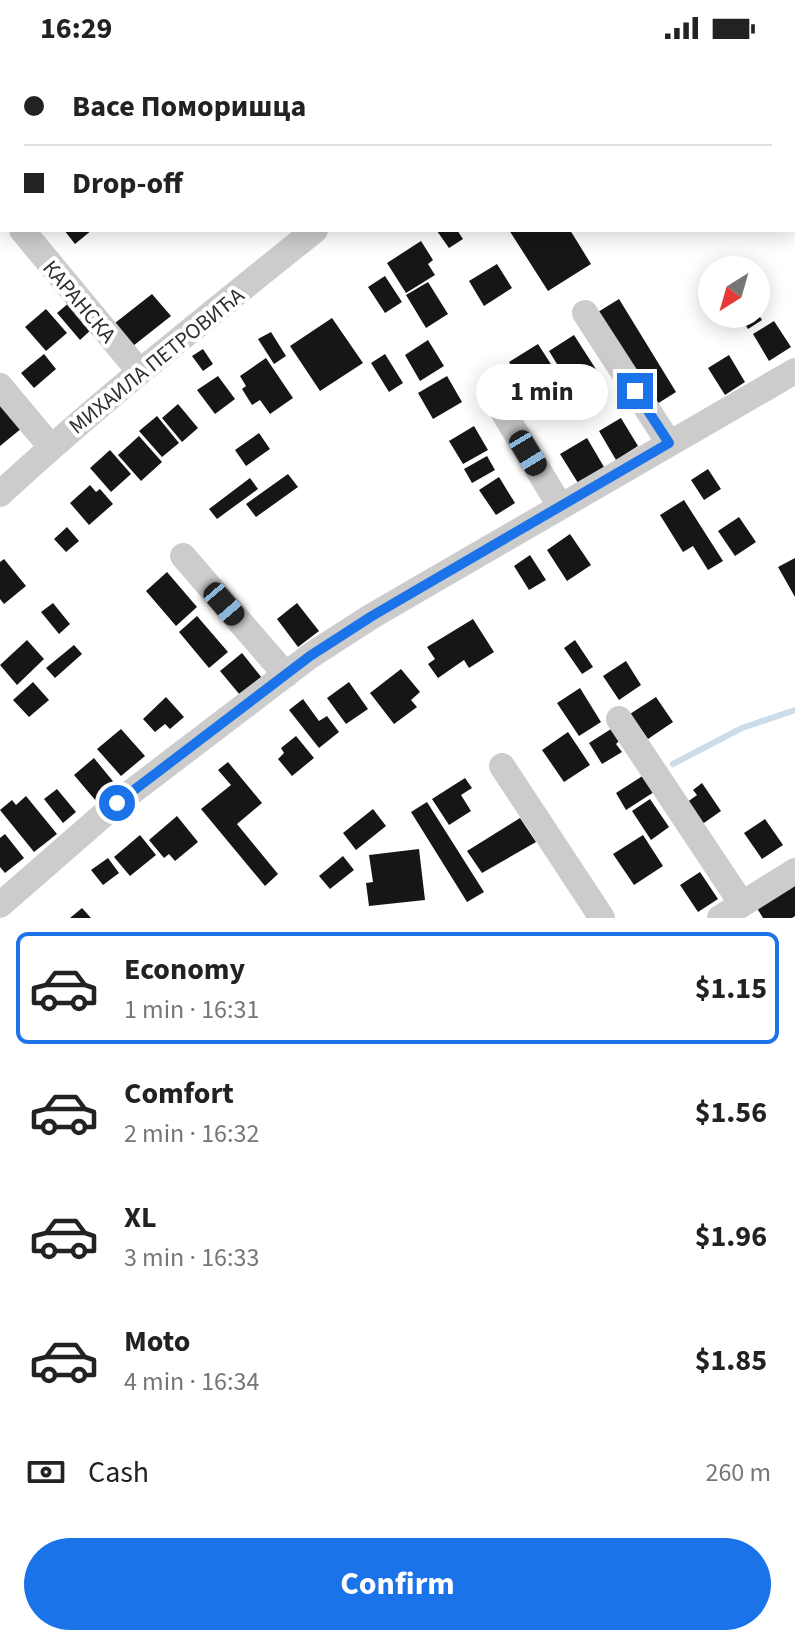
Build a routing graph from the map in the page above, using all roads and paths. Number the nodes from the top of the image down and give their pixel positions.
1 (24, 232) edge
2 (313, 232) edge
3 (585, 313) dead end
4 (139, 371) junction
5 (795, 371) edge
6 (0, 386) edge
7 (496, 400) dead end
8 (669, 443) junction
9 (51, 447) junction
10 (0, 494) edge
11 (560, 506) junction
12 (183, 556) dead end
13 (286, 675) junction
14 (619, 719) dead end
15 (502, 766) dead end
16 (795, 871) edge
17 (0, 905) edge
18 (731, 911) edge
19 (602, 918) edge

1 - 4 street, КАРАНСКА
2 - 4 street, МИХАИЛА ПЕТРОВИЋА
3 - 8 street
4 - 9 street, МИХАИЛА ПЕТРОВИЋА
5 - 8 street
6 - 9 street
7 - 11 street
8 - 11 street
9 - 10 street, МИХАИЛА ПЕТРОВИЋА
11 - 13 street
12 - 13 street
13 - 17 street
14 - 18 street
15 - 19 street
16 - 18 street

